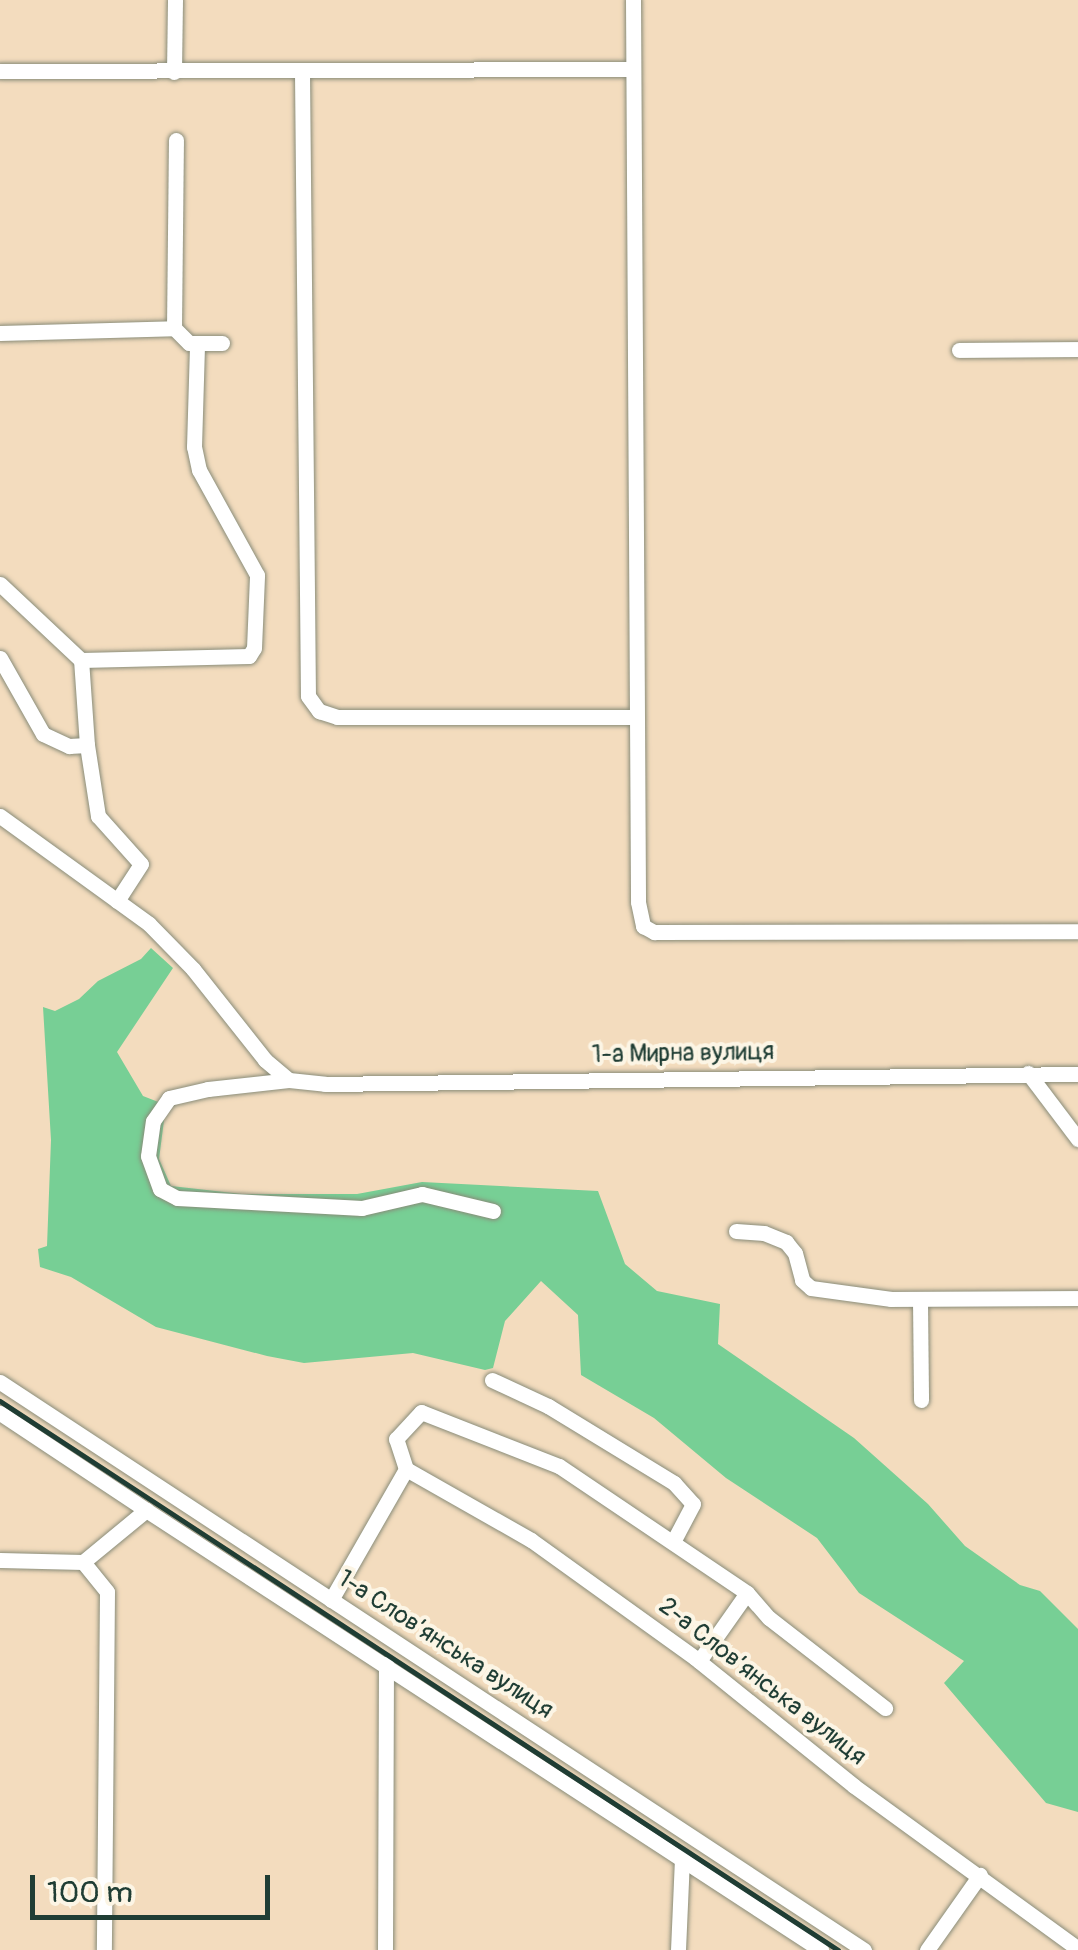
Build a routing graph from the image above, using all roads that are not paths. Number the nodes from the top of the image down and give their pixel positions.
1 (175, 0) edge
2 (633, 0) edge
3 (632, 69) junction
4 (0, 71) edge
5 (174, 72) junction
6 (302, 73) junction
7 (176, 140) dead end
8 (174, 328) junction
9 (0, 333) edge
10 (222, 343) dead end
11 (198, 345) junction
12 (1078, 349) edge
13 (959, 350) dead end
14 (0, 584) edge
15 (0, 658) edge
16 (81, 660) junction
17 (636, 717) junction
18 (86, 745) junction
19 (0, 816) edge
20 (117, 901) junction
21 (1078, 931) edge
22 (1028, 1073) junction
23 (1078, 1074) edge
24 (289, 1080) junction
25 (1078, 1138) edge
26 (493, 1211) dead end
27 (736, 1231) dead end
28 (1078, 1298) edge
29 (920, 1300) junction
30 (492, 1380) dead end
31 (0, 1382) edge
32 (921, 1400) dead end
33 (0, 1413) edge
34 (406, 1469) junction
35 (146, 1510) junction
36 (673, 1542) junction
37 (0, 1560) edge
38 (83, 1562) junction
39 (747, 1593) junction
40 (331, 1600) junction
41 (699, 1661) junction
42 (386, 1664) junction
43 (885, 1708) dead end
44 (682, 1857) junction
45 (980, 1874) junction
46 (1078, 1949) edge
47 (104, 1950) edge
48 (385, 1950) edge
49 (678, 1950) edge
50 (820, 1950) edge
51 (864, 1950) edge
52 (927, 1950) edge

1 - 5 street
2 - 3 street
3 - 6 street
3 - 17 street
4 - 5 street
5 - 6 street
6 - 17 street
7 - 8 street
8 - 9 street
8 - 11 street
10 - 11 street
11 - 16 street
12 - 13 street
14 - 16 street
15 - 18 street
16 - 18 street
17 - 21 street
18 - 20 street
19 - 20 street
20 - 24 street
22 - 23 street, 1-а Мирна вулиця
22 - 24 street, 1-а Мирна вулиця
22 - 25 street
24 - 26 street, 1-а Мирна вулиця
27 - 29 street
28 - 29 street
29 - 32 street
30 - 36 street
31 - 40 street, 1-а Слов’янська вулиця
33 - 35 street
34 - 36 street
34 - 40 street
34 - 41 street, 2-а Слов’янська вулиця
35 - 38 street
35 - 42 street
36 - 39 street
37 - 38 street
38 - 47 street
39 - 41 street
39 - 43 street
40 - 51 street, 1-а Слов’янська вулиця
41 - 45 street, 2-а Слов’янська вулиця
42 - 44 street
42 - 48 street
44 - 49 street
44 - 50 street
45 - 46 street, 2-а Слов’янська вулиця
45 - 52 street

